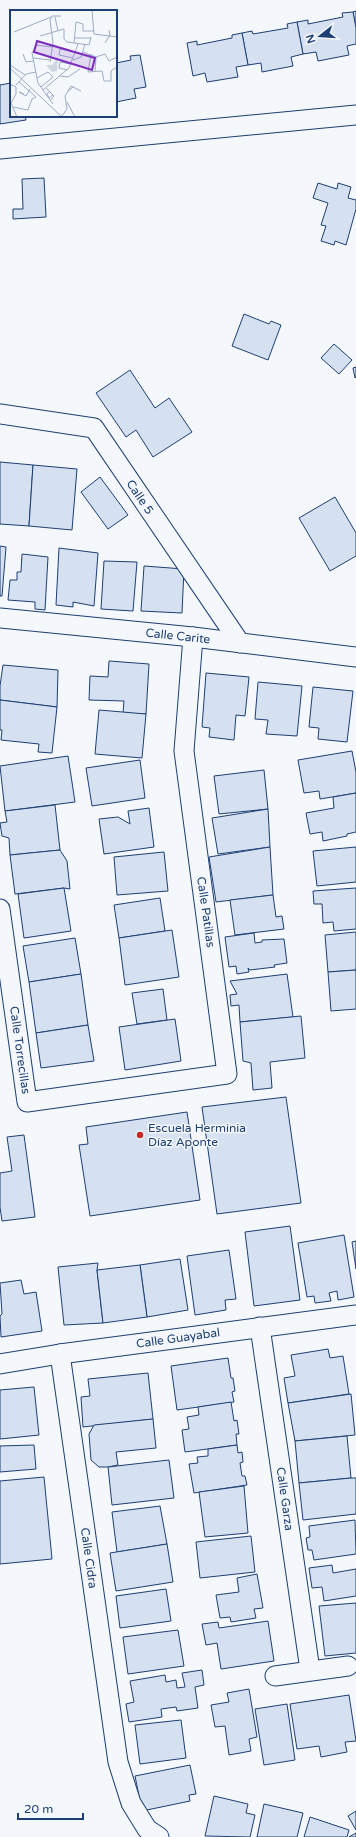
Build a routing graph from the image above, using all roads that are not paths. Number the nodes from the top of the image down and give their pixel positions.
1 (356, 115) edge
2 (0, 149) edge
3 (0, 414) edge
4 (0, 618) edge
5 (193, 637) junction
6 (240, 643) junction
7 (356, 657) edge
8 (0, 909) edge
9 (116, 1090) joint
10 (356, 1315) edge
11 (260, 1327) junction
12 (60, 1354) junction
13 (0, 1364) edge
14 (348, 1666) dead end
15 (310, 1670) junction
16 (275, 1676) dead end
17 (159, 1837) edge

1 - 2 street
3 - 6 street, Calle 5
4 - 5 street, Calle Carite
5 - 6 street, Calle Carite
5 - 9 street, Calle Patillas
6 - 7 street, Calle Carite
8 - 9 street, Calle Torrecillas
10 - 11 street, Calle Guayabal
11 - 12 street, Calle Guayabal
11 - 15 street, Calle Garza
12 - 13 street, Calle Guayabal
12 - 17 street, Calle Cidra
14 - 15 street
15 - 16 street

